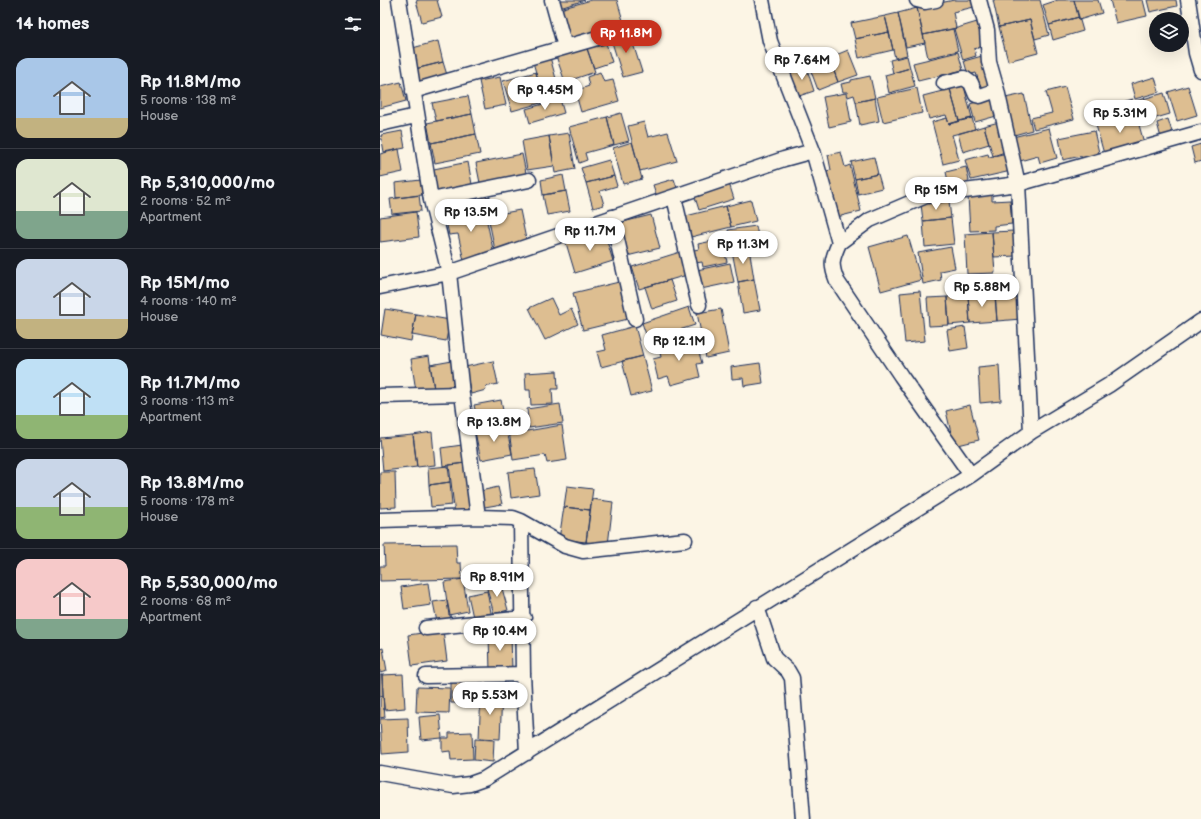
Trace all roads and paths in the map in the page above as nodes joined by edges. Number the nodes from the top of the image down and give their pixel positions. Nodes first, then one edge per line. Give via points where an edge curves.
1 (399, 0) edge
2 (552, 0) edge
3 (762, 0) edge
4 (917, 0) edge
5 (936, 0) edge
6 (979, 0) edge
7 (1188, 0) edge
8 (625, 30) dead end
9 (565, 47) junction
10 (1201, 70) edge
11 (944, 83) dead end
12 (997, 90) junction
13 (413, 91) junction
14 (416, 116) junction
15 (380, 124) edge
16 (1201, 132) edge
17 (813, 151) junction
18 (529, 180) dead end
19 (1018, 184) junction
20 (674, 197) junction
21 (431, 200) junction
22 (612, 217) junction
23 (839, 243) junction
24 (449, 273) junction
25 (380, 287) edge
26 (699, 305) dead end
27 (635, 319) dead end
28 (1201, 321) edge
29 (462, 394) junction
30 (380, 396) edge
31 (1031, 432) junction
32 (971, 475) junction
33 (478, 517) junction
34 (380, 520) edge
35 (522, 521) junction
36 (685, 540) dead end
37 (759, 606) junction
38 (524, 618) junction
39 (426, 628) dead end
40 (523, 674) junction
41 (426, 676) dead end
42 (527, 753) junction
43 (380, 773) edge
44 (803, 819) edge

1 - 13 street
2 - 9 street
3 - 17 street via 770,41
4 - 5 street
6 - 12 street via 987,30 989,62
7 - 10 street
8 - 9 street
9 - 13 street
11 - 12 street via 964,78 980,96
12 - 19 street
13 - 14 street
14 - 15 street
14 - 21 street
16 - 19 street
17 - 20 street
17 - 23 street
18 - 21 street
19 - 23 street via 926,196 870,220
19 - 31 street
20 - 22 street
20 - 26 street
21 - 24 street
22 - 24 street
22 - 27 street
23 - 32 street via 832,259 837,281
24 - 25 street
24 - 29 street
28 - 31 street via 1109,385
29 - 30 street
29 - 33 street
31 - 32 street
32 - 37 street
33 - 34 street
33 - 35 street via 513,518
35 - 36 street via 565,546 583,552
35 - 38 street
37 - 42 street
37 - 44 street via 774,658 792,678
38 - 39 street
38 - 40 street
40 - 41 street
40 - 42 street
42 - 43 street via 484,779 470,784 453,786

